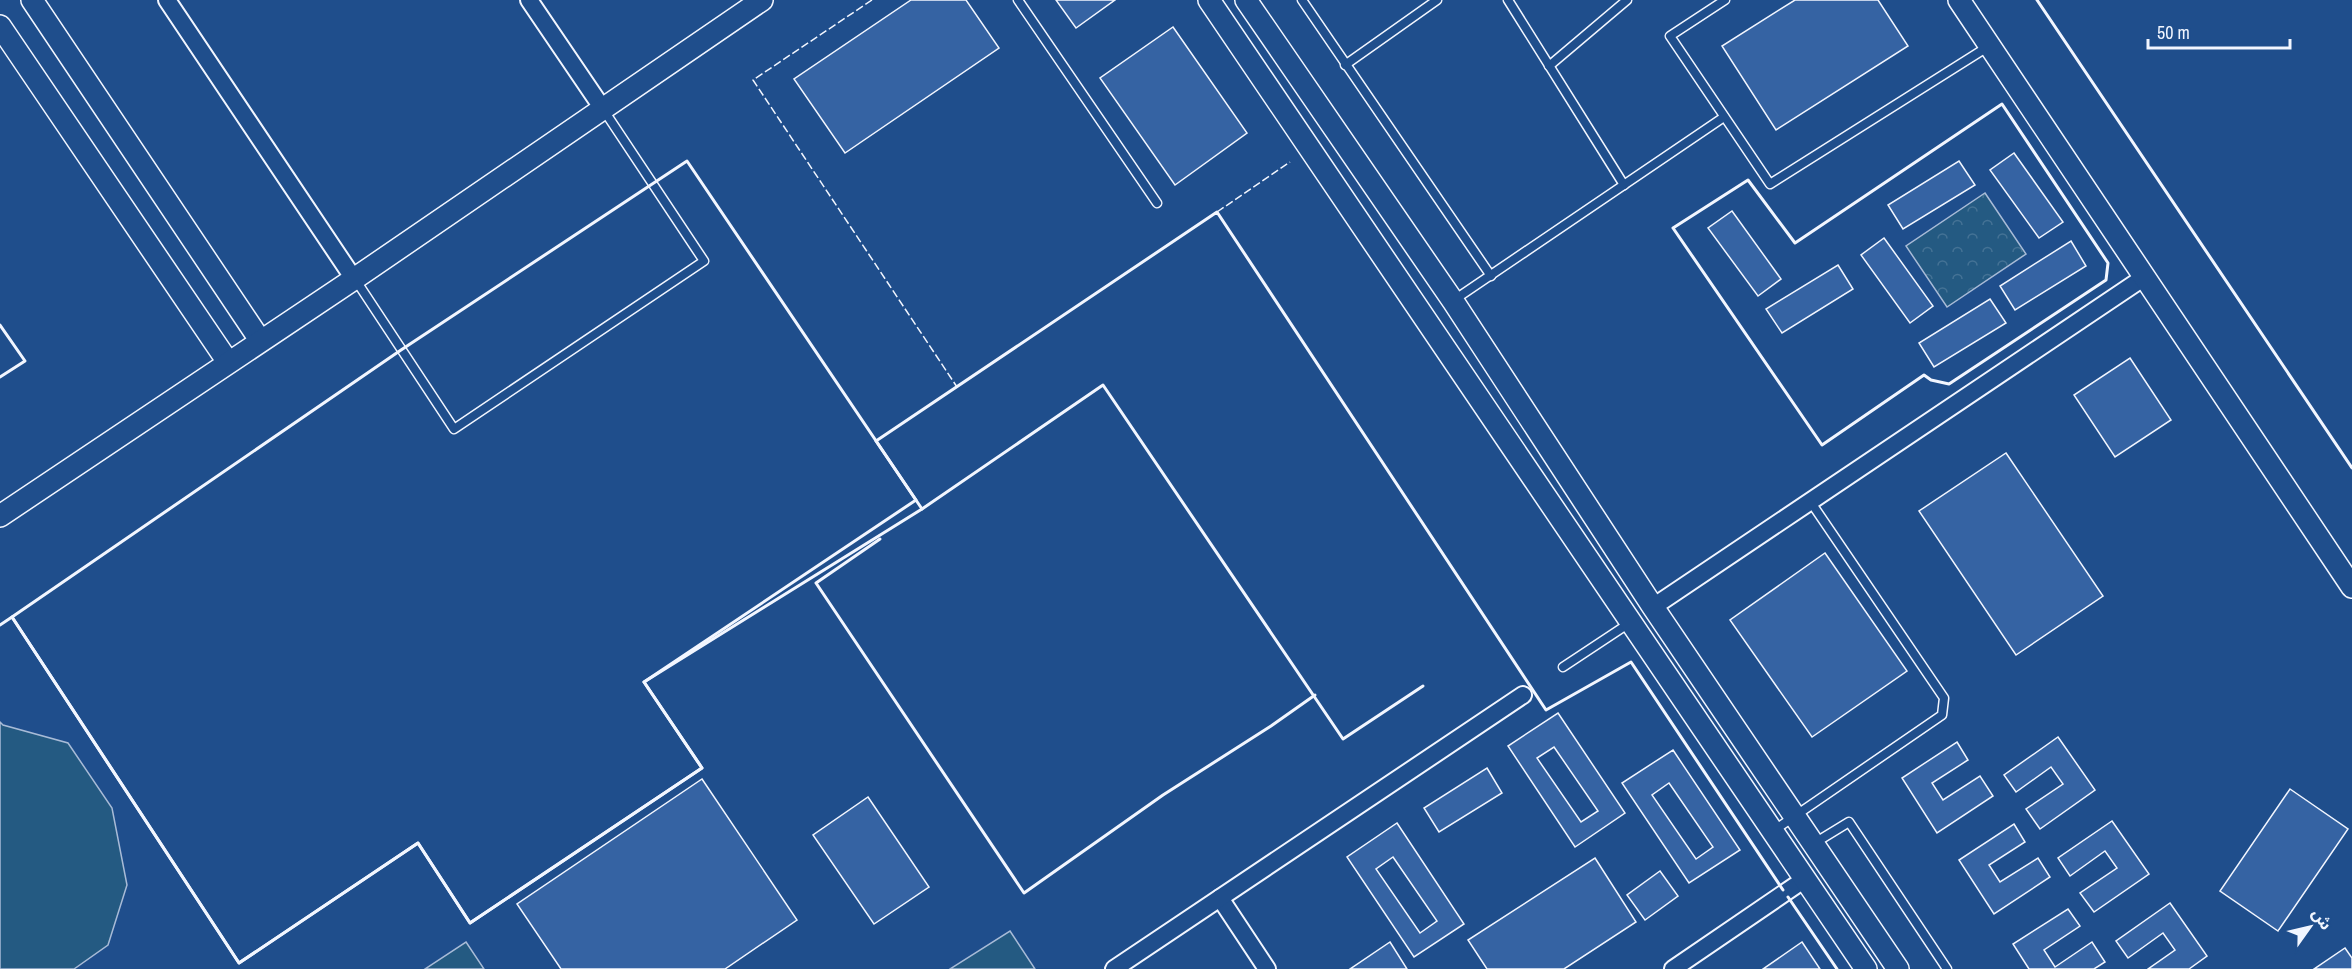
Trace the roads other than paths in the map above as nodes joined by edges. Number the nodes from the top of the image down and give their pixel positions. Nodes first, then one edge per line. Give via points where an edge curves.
1 (32, 0) edge
2 (167, 0) edge
3 (529, 0) edge
4 (762, 0) edge
5 (1018, 0) edge
6 (1209, 0) edge
7 (1246, 0) edge
8 (1302, 0) edge
9 (1437, 0) edge
10 (1508, 0) edge
11 (1627, 0) edge
12 (1725, 0) edge
13 (1959, 0) edge
14 (0, 26) edge
15 (1989, 45) junction
16 (1345, 65) junction
17 (1549, 66) junction
18 (603, 109) junction
19 (1724, 117) junction
20 (1624, 185) junction
21 (1157, 203) dead end
22 (1491, 276) junction
23 (2143, 278) junction
24 (354, 279) junction
25 (1453, 301) junction
26 (1425, 320) junction
27 (261, 340) junction
28 (1479, 340) junction
29 (1451, 358) junction
30 (228, 362) junction
31 (1810, 501) junction
32 (0, 516) edge
33 (2352, 588) edge
34 (1653, 607) junction
35 (1631, 622) junction
36 (1563, 667) dead end
37 (1523, 694) dead end
38 (1794, 816) junction
39 (1773, 831) junction
40 (1812, 844) junction
41 (1805, 879) junction
42 (1220, 898) junction
43 (1114, 969) edge
44 (1267, 969) edge
45 (1673, 969) edge
46 (1866, 969) edge
47 (1898, 969) edge
48 (1947, 969) edge

1 - 27 street
2 - 24 street
3 - 18 street
4 - 18 street
5 - 21 lane
6 - 26 street
7 - 25 street
8 - 16 lane
9 - 16 lane
10 - 17 lane
11 - 17 lane
12 - 19 lane via 1670,36
13 - 15 street
14 - 30 street
15 - 19 lane via 1770,184
15 - 23 street
16 - 22 lane
17 - 20 lane
18 - 24 street
18 - 24 lane via 704,261 454,429
19 - 20 lane
20 - 22 lane
22 - 25 lane
23 - 31 street
23 - 33 street
24 - 27 street
25 - 26 street
25 - 28 street
26 - 29 street
27 - 30 street
28 - 29 street
28 - 34 street
29 - 35 street
30 - 32 street
31 - 34 street
31 - 38 lane via 1944,698 1942,715
34 - 38 street
35 - 36 lane
35 - 39 street
37 - 42 street
38 - 39 lane
38 - 40 street
39 - 41 street
40 - 47 street
40 - 48 lane via 1849,822
41 - 45 street
41 - 46 street
42 - 43 street
42 - 44 street

